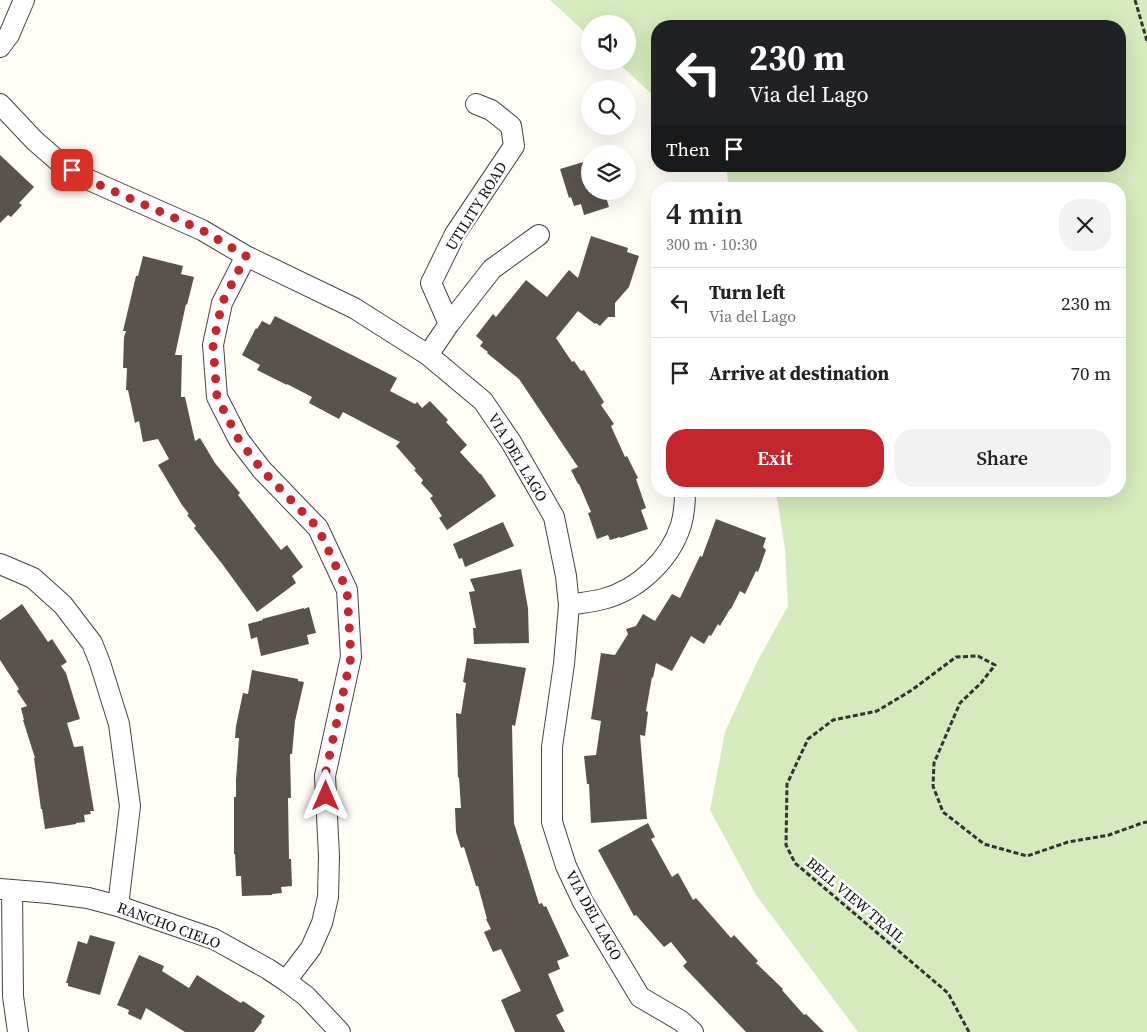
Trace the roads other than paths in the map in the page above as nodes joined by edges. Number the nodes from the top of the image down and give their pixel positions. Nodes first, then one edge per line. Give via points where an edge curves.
1 (24, 0) edge
2 (0, 46) edge
3 (0, 104) edge
4 (476, 104) dead end
5 (539, 236) dead end
6 (246, 256) junction
7 (449, 324) junction
8 (428, 354) junction
9 (685, 497) edge
10 (0, 564) edge
11 (569, 604) junction
12 (6, 889) edge
13 (118, 906) junction
14 (286, 981) junction
15 (18, 1032) edge
16 (340, 1032) edge
17 (693, 1032) edge

1 - 2 street via 9,35
3 - 6 street, VIA DEL LAGO via 35,141 86,179 202,230
4 - 7 street, UTILITY ROAD via 491,110 511,126 514,146 455,234 431,283
5 - 7 street via 492,268
6 - 8 street, VIA DEL LAGO via 354,308
6 - 14 street via 222,303 213,345 217,397 239,440 262,470 318,528 347,590 351,657 325,776 328,896 322,923 311,948
7 - 8 street
8 - 11 street, VIA DEL LAGO via 483,401 554,517
9 - 11 street via 681,525 655,568 629,589 603,600
10 - 13 street via 33,578 63,605 92,643 100,663 119,724 130,806
11 - 17 street, VIA DEL LAGO via 552,747 552,822 566,866 583,902 640,997 681,1021
12 - 13 street, RANCHO CIELO via 88,898
12 - 15 street
13 - 14 street, RANCHO CIELO via 214,939
14 - 16 street, RANCHO CIELO via 306,996

